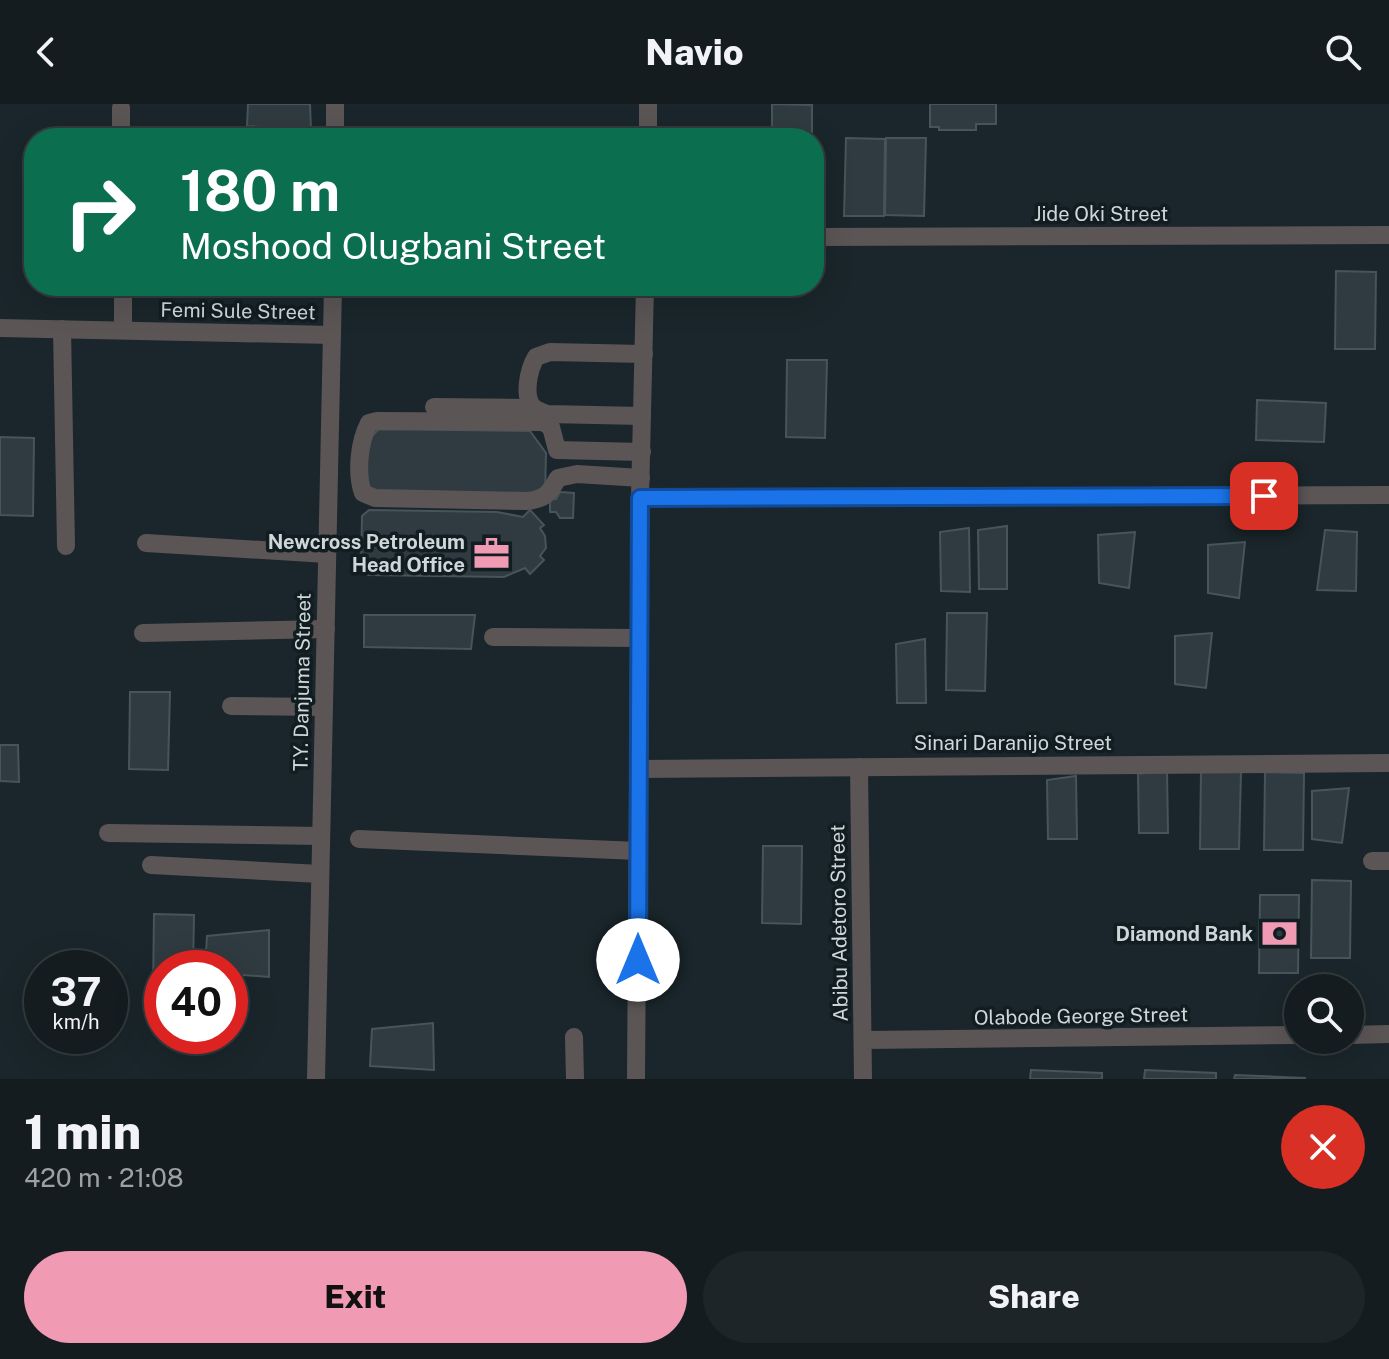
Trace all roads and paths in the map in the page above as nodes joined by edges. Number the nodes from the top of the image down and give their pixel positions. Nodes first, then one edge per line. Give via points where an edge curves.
1 (335, 104) edge
2 (648, 104) edge
3 (121, 108) dead end
4 (121, 128) edge
5 (335, 128) edge
6 (648, 128) edge
7 (1389, 235) edge
8 (824, 237) edge
9 (123, 296) edge
10 (333, 296) edge
11 (645, 296) edge
12 (0, 328) edge
13 (62, 329) junction
14 (123, 330) junction
15 (332, 335) junction
16 (644, 354) junction
17 (434, 407) dead end
18 (534, 408) junction
19 (642, 416) junction
20 (557, 450) junction
21 (642, 452) junction
22 (558, 478) junction
23 (641, 478) junction
24 (1389, 495) edge
25 (640, 498) junction
26 (146, 543) dead end
27 (66, 546) dead end
28 (327, 554) junction
29 (326, 629) junction
30 (143, 633) dead end
31 (493, 637) dead end
32 (639, 638) junction
33 (231, 706) dead end
34 (324, 707) junction
35 (1389, 763) edge
36 (859, 767) junction
37 (638, 769) junction
38 (108, 833) dead end
39 (321, 836) junction
40 (359, 839) dead end
41 (638, 851) junction
42 (151, 865) dead end
43 (320, 874) junction
44 (1389, 1034) edge
45 (1284, 1035) edge
46 (1364, 1035) edge
47 (574, 1037) dead end
48 (864, 1040) junction
49 (316, 1079) edge
50 (575, 1079) edge
51 (636, 1079) edge
52 (863, 1079) edge

1 - 5 street
2 - 6 street
3 - 4 street
7 - 8 street, Jide Oki Street
9 - 14 street
10 - 15 street, T.Y. Danjuma Street
11 - 16 street
12 - 13 street, Femi Sule Street
13 - 14 street, Femi Sule Street
13 - 27 street
14 - 15 street, Femi Sule Street
15 - 28 street, T.Y. Danjuma Street
16 - 18 street via 550,352 536,357 530,368 529,399
16 - 19 street
17 - 18 street
18 - 19 street via 547,414
19 - 21 street
20 - 21 street
20 - 22 street
20 - 22 street via 551,427 543,422 377,421 369,423 362,436 359,483 363,493 375,498 527,501 543,499
21 - 23 street
22 - 23 street
23 - 25 street
24 - 25 street
25 - 32 street
26 - 28 street
28 - 29 street, T.Y. Danjuma Street
29 - 30 street
29 - 34 street, T.Y. Danjuma Street
31 - 32 street
32 - 37 street
33 - 34 street
34 - 39 street, T.Y. Danjuma Street
35 - 36 street, Sinari Daranijo Street
36 - 37 street, Sinari Daranijo Street
36 - 48 street, Abibu Adetoro Street
37 - 41 street
38 - 39 street
39 - 43 street, T.Y. Danjuma Street
40 - 41 street
41 - 51 street
42 - 43 street
43 - 49 street, T.Y. Danjuma Street
44 - 46 street
45 - 48 street, Olabode George Street
47 - 50 street
48 - 52 street, Abibu Adetoro Street

